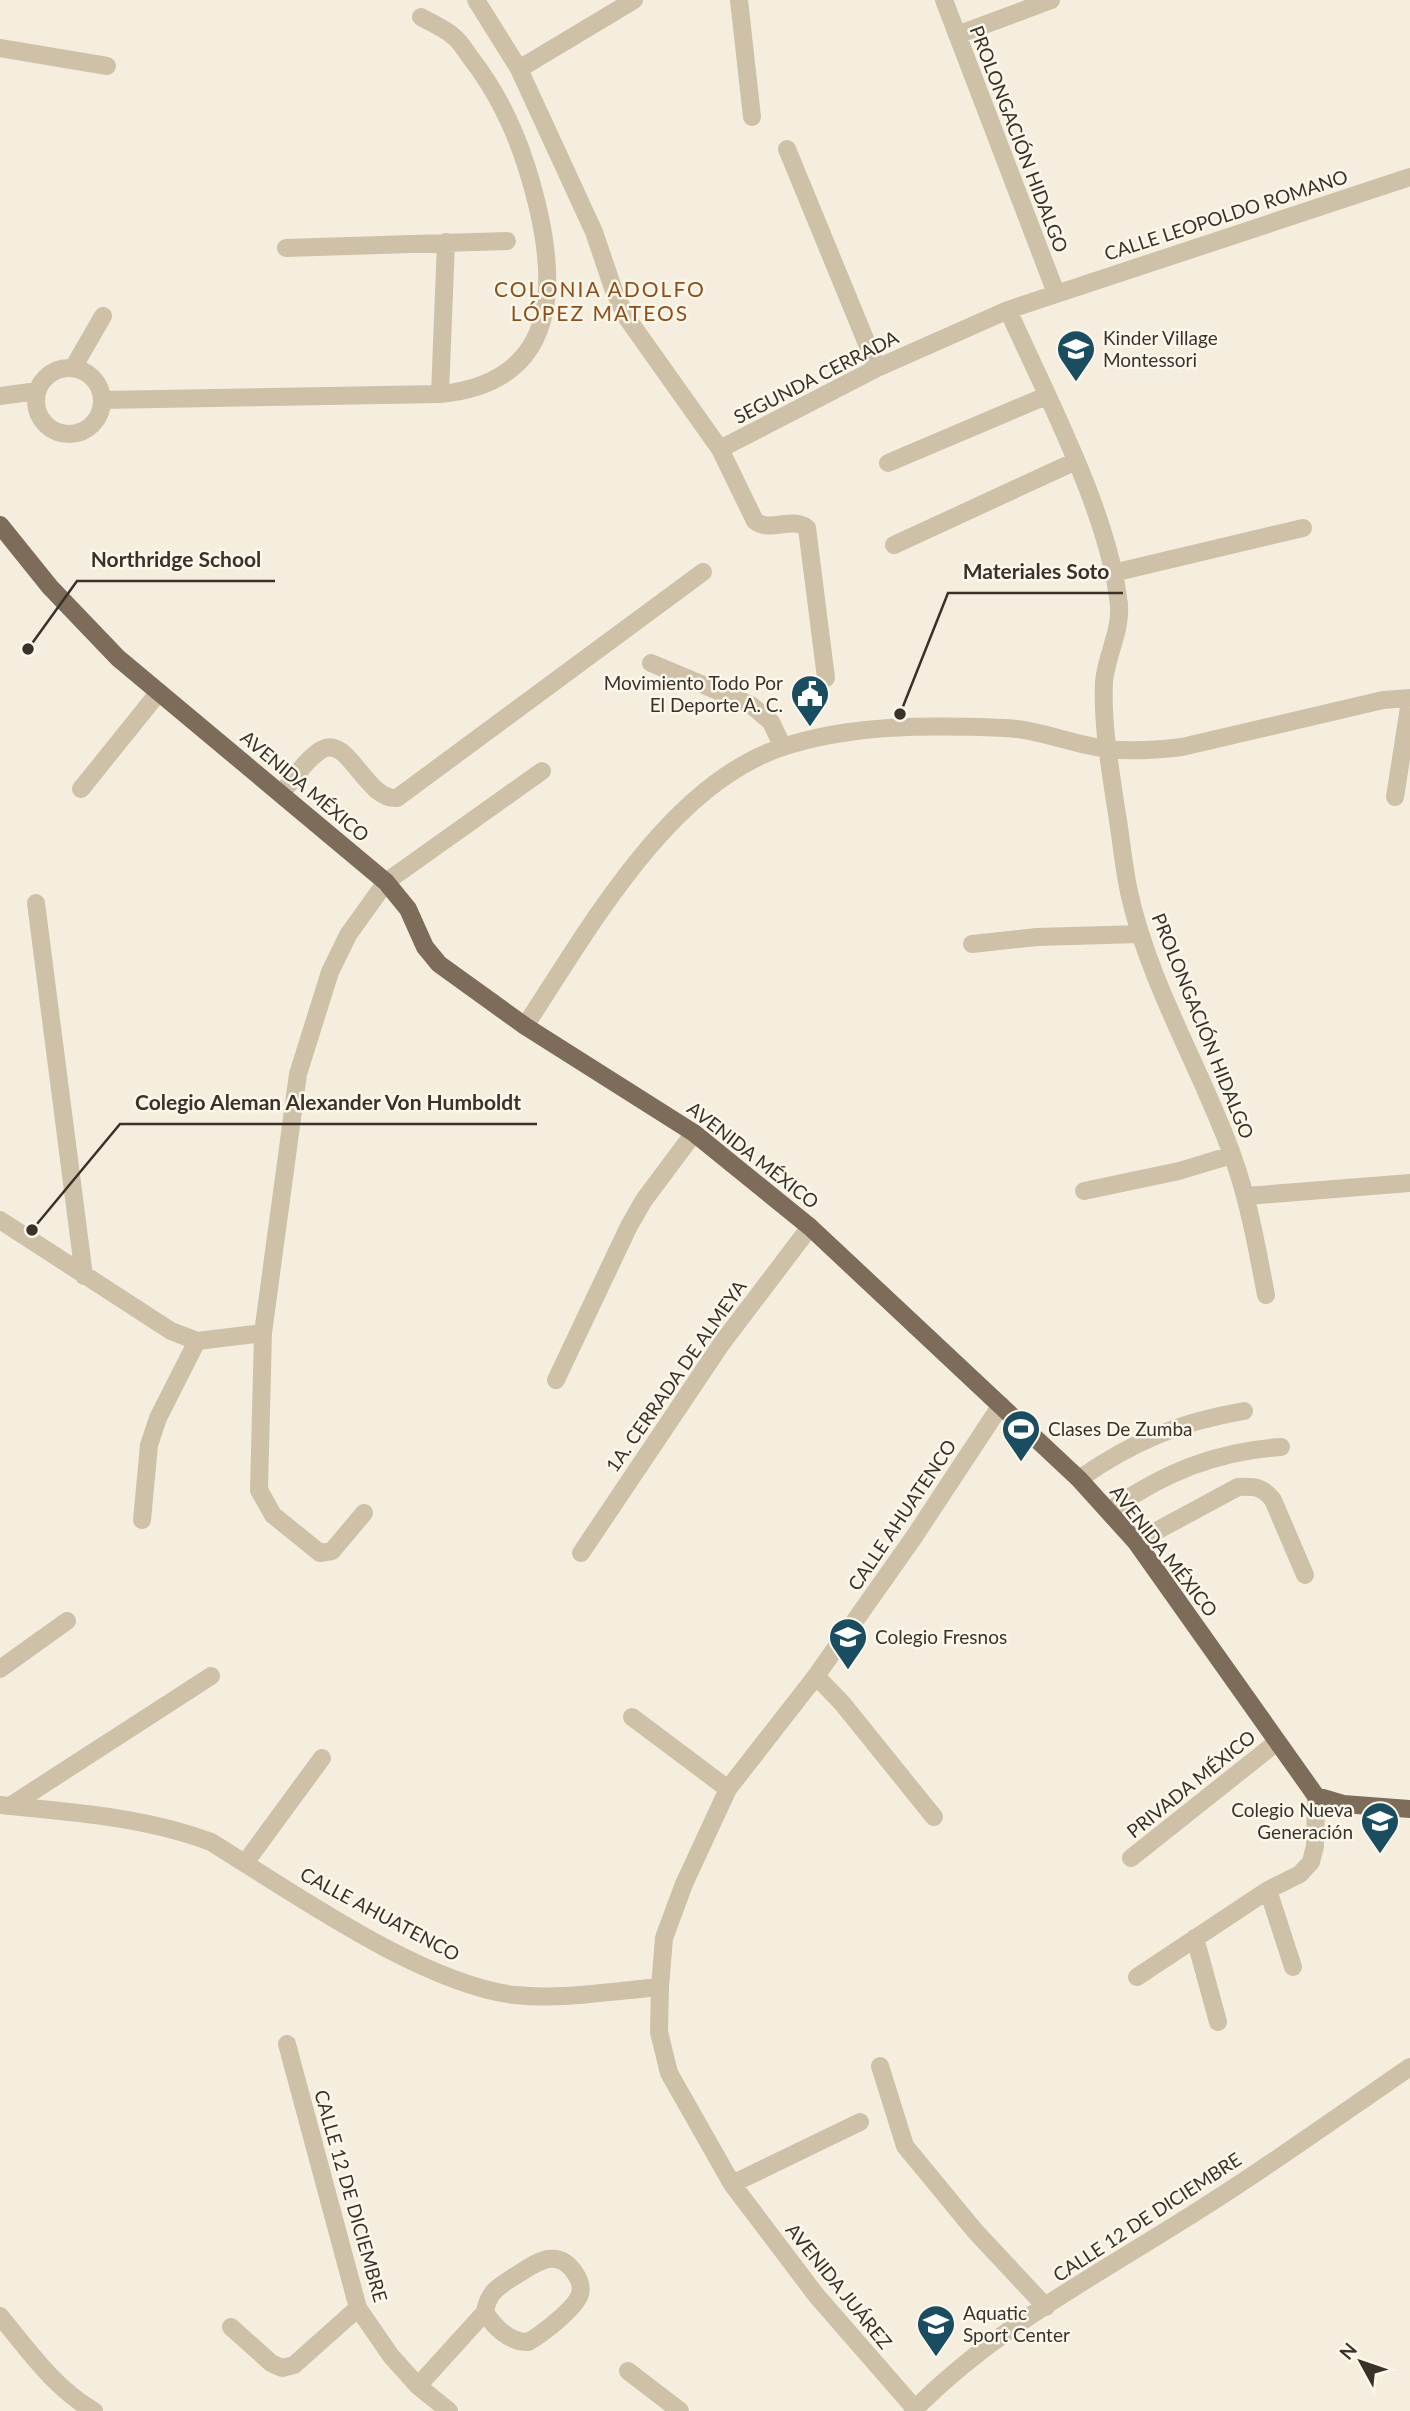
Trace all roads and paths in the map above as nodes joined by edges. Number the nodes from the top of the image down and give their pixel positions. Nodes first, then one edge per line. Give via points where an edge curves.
1 (476, 0) edge
2 (634, 0) edge
3 (739, 0) edge
4 (944, 0) edge
5 (1051, 0) edge
6 (421, 18) dead end
7 (957, 35) junction
8 (0, 48) edge
9 (107, 66) dead end
10 (519, 69) junction
11 (752, 117) dead end
12 (787, 149) dead end
13 (1410, 177) edge
14 (507, 241) dead end
15 (446, 242) junction
16 (286, 248) dead end
17 (1056, 293) junction
18 (1008, 310) junction
19 (103, 316) dead end
20 (73, 368) junction
21 (877, 368) junction
22 (37, 391) junction
23 (440, 394) junction
24 (0, 396) edge
25 (1046, 396) junction
26 (102, 400) junction
27 (720, 449) junction
28 (1076, 461) junction
29 (888, 463) dead end
30 (0, 525) edge
31 (1303, 528) dead end
32 (894, 545) dead end
33 (703, 572) dead end
34 (1113, 573) junction
35 (651, 663) dead end
36 (826, 678) dead end
37 (159, 692) junction
38 (1410, 700) edge
39 (783, 747) junction
40 (1108, 749) junction
41 (542, 771) dead end
42 (81, 789) dead end
43 (281, 794) junction
44 (1395, 797) dead end
45 (386, 882) junction
46 (36, 903) dead end
47 (1140, 934) junction
48 (972, 944) dead end
49 (525, 1026) junction
50 (694, 1133) junction
51 (1232, 1155) junction
52 (1410, 1182) edge
53 (1084, 1191) dead end
54 (1246, 1196) junction
55 (0, 1220) edge
56 (810, 1227) junction
57 (83, 1276) junction
58 (1266, 1295) dead end
59 (263, 1333) junction
60 (197, 1341) junction
61 (556, 1380) dead end
62 (1001, 1405) junction
63 (1244, 1411) dead end
64 (1282, 1447) dead end
65 (1079, 1479) junction
66 (1110, 1510) junction
67 (364, 1513) dead end
68 (142, 1520) dead end
69 (1136, 1542) junction
70 (581, 1553) dead end
71 (1305, 1575) dead end
72 (67, 1621) dead end
73 (0, 1669) edge
74 (211, 1676) dead end
75 (816, 1676) junction
76 (632, 1717) dead end
77 (1278, 1742) junction
78 (322, 1758) dead end
79 (728, 1789) junction
80 (1317, 1796) junction
81 (5, 1805) edge
82 (1410, 1809) edge
83 (934, 1818) dead end
84 (1132, 1858) dead end
85 (245, 1863) junction
86 (1268, 1890) junction
87 (1195, 1938) junction
88 (1293, 1967) dead end
89 (1137, 1977) dead end
90 (660, 1987) junction
91 (1219, 2022) dead end
92 (287, 2044) dead end
93 (880, 2066) dead end
94 (1410, 2067) edge
95 (860, 2122) dead end
96 (732, 2184) junction
97 (1046, 2306) junction
98 (358, 2308) junction
99 (485, 2312) junction
100 (0, 2316) edge
101 (231, 2327) dead end
102 (628, 2371) dead end
103 (418, 2386) junction
104 (914, 2410) edge
105 (94, 2411) edge
106 (449, 2411) edge
107 (680, 2411) edge

1 - 10 street, SEGUNDA CERRADA
2 - 10 street
3 - 11 street
4 - 7 street, PROLONGACIÓN HIDALGO
5 - 7 street
6 - 23 street via 454,36 490,83 514,128 543,219 548,252 545,312 537,336 520,361 498,379 472,391
7 - 17 street, PROLONGACIÓN HIDALGO
8 - 9 street
10 - 27 street, SEGUNDA CERRADA via 594,232 627,318
12 - 21 street
13 - 17 street, CALLE LEOPOLDO ROMANO
14 - 15 street
15 - 16 street
15 - 23 street
17 - 18 street, SEGUNDA CERRADA
18 - 21 street, SEGUNDA CERRADA
18 - 25 street, PROLONGACIÓN HIDALGO
19 - 20 street
20 - 22 street via 51,374
20 - 26 street via 93,379
21 - 27 street, SEGUNDA CERRADA
22 - 24 street
22 - 26 street via 36,408 43,422 56,432 72,434 88,428 99,416
23 - 26 street
25 - 28 street, PROLONGACIÓN HIDALGO
25 - 29 street
27 - 36 street via 755,521 766,526 799,523 807,528
28 - 32 street
28 - 34 street, PROLONGACIÓN HIDALGO
30 - 37 main road, AVENIDA MÉXICO via 50,587 118,658
31 - 34 street
33 - 43 street via 397,798 375,791 345,753 333,747 313,756
34 - 40 street, PROLONGACIÓN HIDALGO via 1119,607 1104,684
35 - 39 street via 751,705 771,722
37 - 42 street
37 - 43 main road, AVENIDA MÉXICO
38 - 40 street via 1383,700 1182,747
38 - 44 street
39 - 40 street via 848,733 940,726 1009,728
39 - 49 street via 742,766 663,830 629,870
40 - 47 street, PROLONGACIÓN HIDALGO
41 - 45 street
43 - 45 main road, AVENIDA MÉXICO
45 - 49 main road, AVENIDA MÉXICO via 408,909 425,947 439,964
45 - 59 street via 348,935 330,972 298,1074
46 - 57 street
47 - 48 street
47 - 51 street, PROLONGACIÓN HIDALGO
49 - 50 main road, AVENIDA MÉXICO
50 - 56 main road, AVENIDA MÉXICO
50 - 61 street via 634,1217
51 - 53 street
51 - 54 street, PROLONGACIÓN HIDALGO
52 - 54 street
54 - 58 street, PROLONGACIÓN HIDALGO
55 - 57 street
56 - 62 main road, AVENIDA MÉXICO
56 - 70 street, 1A. CERRADA DE ALMEYA via 722,1343
57 - 60 street via 171,1331
59 - 60 street
59 - 67 street via 259,1490 266,1506 313,1549 326,1554
60 - 68 street via 149,1445
62 - 65 main road, AVENIDA MÉXICO
62 - 75 street, CALLE AHUATENCO
63 - 65 street via 1145,1439
64 - 66 street via 1205,1459 1168,1474
65 - 66 main road, AVENIDA MÉXICO
66 - 69 main road, AVENIDA MÉXICO
69 - 71 street via 1238,1488 1254,1486 1265,1489 1273,1500
69 - 77 main road, AVENIDA MÉXICO
72 - 73 street
74 - 81 street
75 - 79 street, CALLE AHUATENCO
75 - 83 street
76 - 79 street
77 - 80 main road, AVENIDA MÉXICO
77 - 84 street, PRIVADA MÉXICO
78 - 85 street
79 - 90 street, CALLE AHUATENCO via 664,1938
80 - 82 main road via 1343,1804
80 - 86 street via 1311,1862 1300,1874
81 - 85 street, CALLE AHUATENCO via 182,1831
85 - 90 street, CALLE AHUATENCO via 338,1920 464,1983 516,1995
86 - 87 street
86 - 88 street
87 - 89 street
87 - 91 street
90 - 96 street, AVENIDA JUÁREZ via 659,2032 669,2073
92 - 98 street, CALLE 12 DE DICIEMBRE
93 - 97 street via 905,2146 975,2231
94 - 97 street, CALLE 12 DE DICIEMBRE via 1198,2211
95 - 96 street
96 - 104 street, AVENIDA JUÁREZ via 816,2295
97 - 104 street, CALLE 12 DE DICIEMBRE via 976,2353
98 - 101 street via 294,2365 282,2368
98 - 103 street, CALLE 12 DE DICIEMBRE
99 - 99 street via 487,2298 496,2288 550,2257 569,2265 580,2285 574,2304 528,2342 508,2336
99 - 103 street
100 - 105 street via 48,2373
102 - 107 street
103 - 106 street, CALLE 12 DE DICIEMBRE

